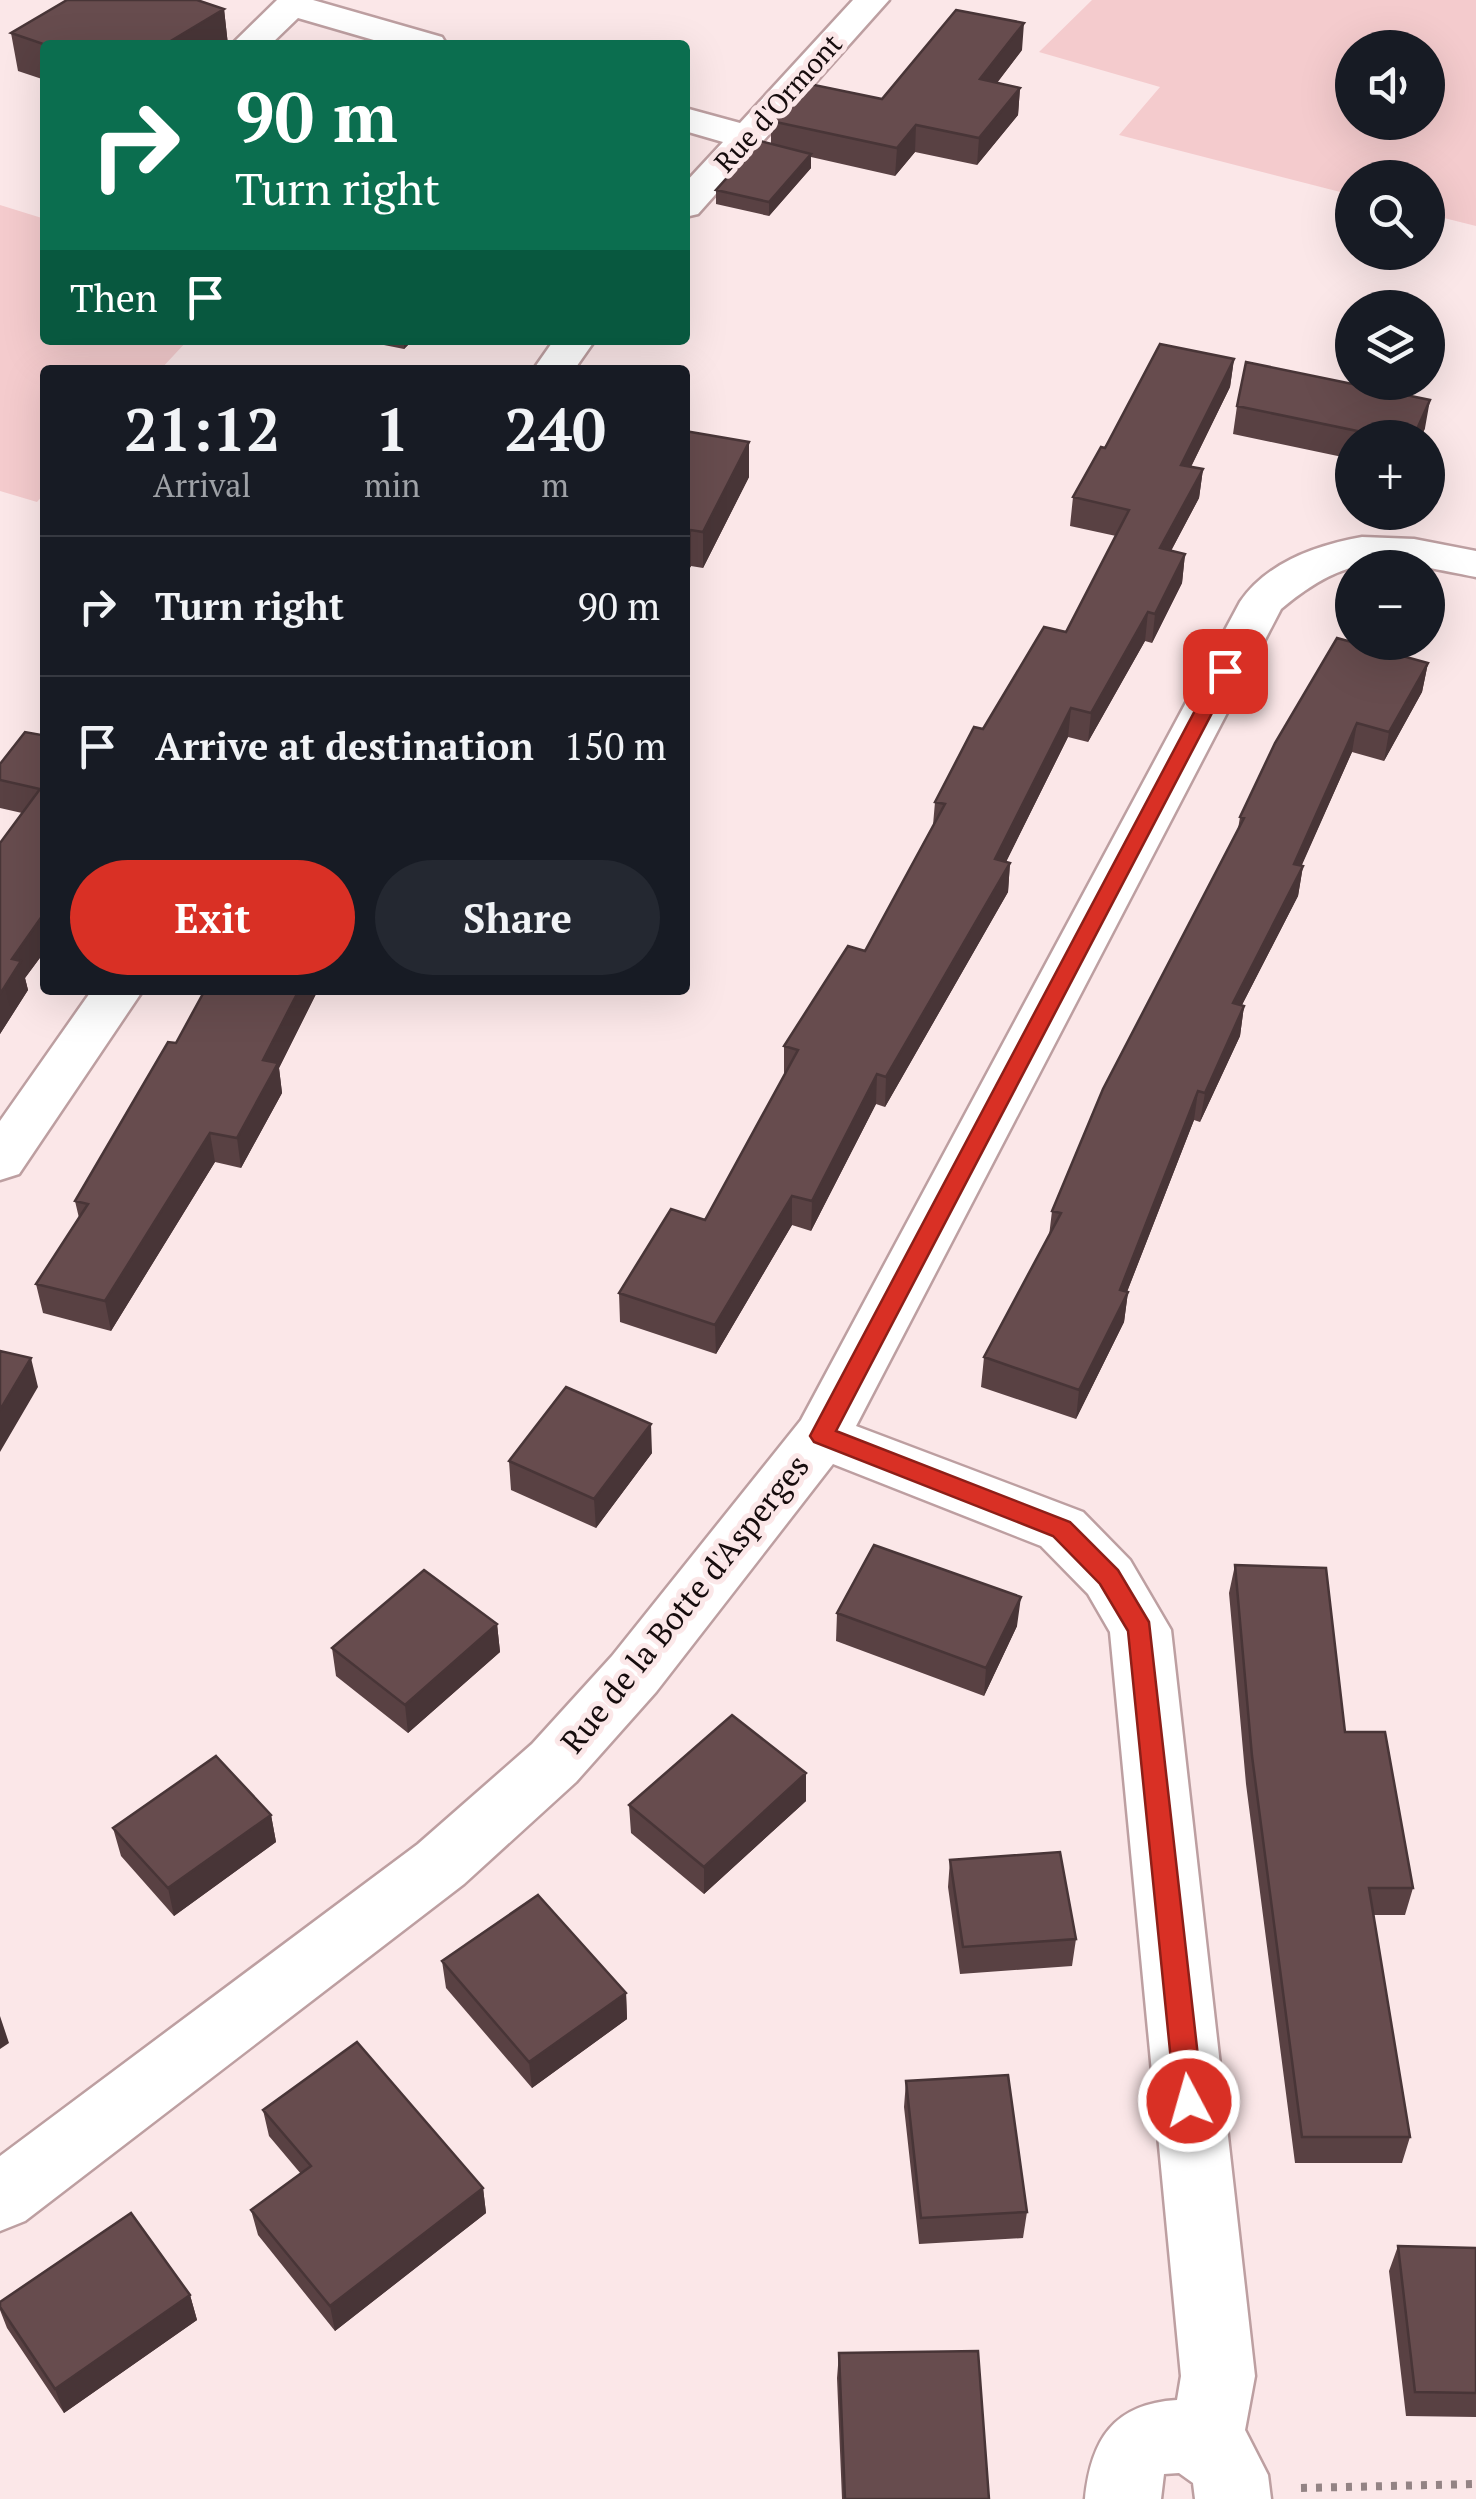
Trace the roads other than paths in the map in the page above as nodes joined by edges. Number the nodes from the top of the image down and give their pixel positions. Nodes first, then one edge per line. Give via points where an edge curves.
1 (872, 0) edge
2 (254, 40) edge
3 (412, 40) edge
4 (690, 121) edge
5 (746, 137) junction
6 (690, 200) edge
7 (1476, 564) edge
8 (115, 995) edge
9 (0, 1161) edge
10 (822, 1436) junction
11 (0, 2198) edge
12 (1224, 2478) edge
13 (1123, 2499) edge

1 - 5 street, Rue d'Ormont
2 - 3 street via 292,5
4 - 5 street
5 - 6 street, Rue d'Ormont
7 - 10 street, Rue de la Botte d'Asperges via 1403,550 1335,554 1309,563 1262,602
8 - 9 street
10 - 11 street, Rue de la Botte d'Asperges via 634,1674 554,1763 442,1864
10 - 12 street via 1062,1529 1109,1577 1140,1630
12 - 13 street via 1178,2435 1152,2438 1132,2454 1121,2477

